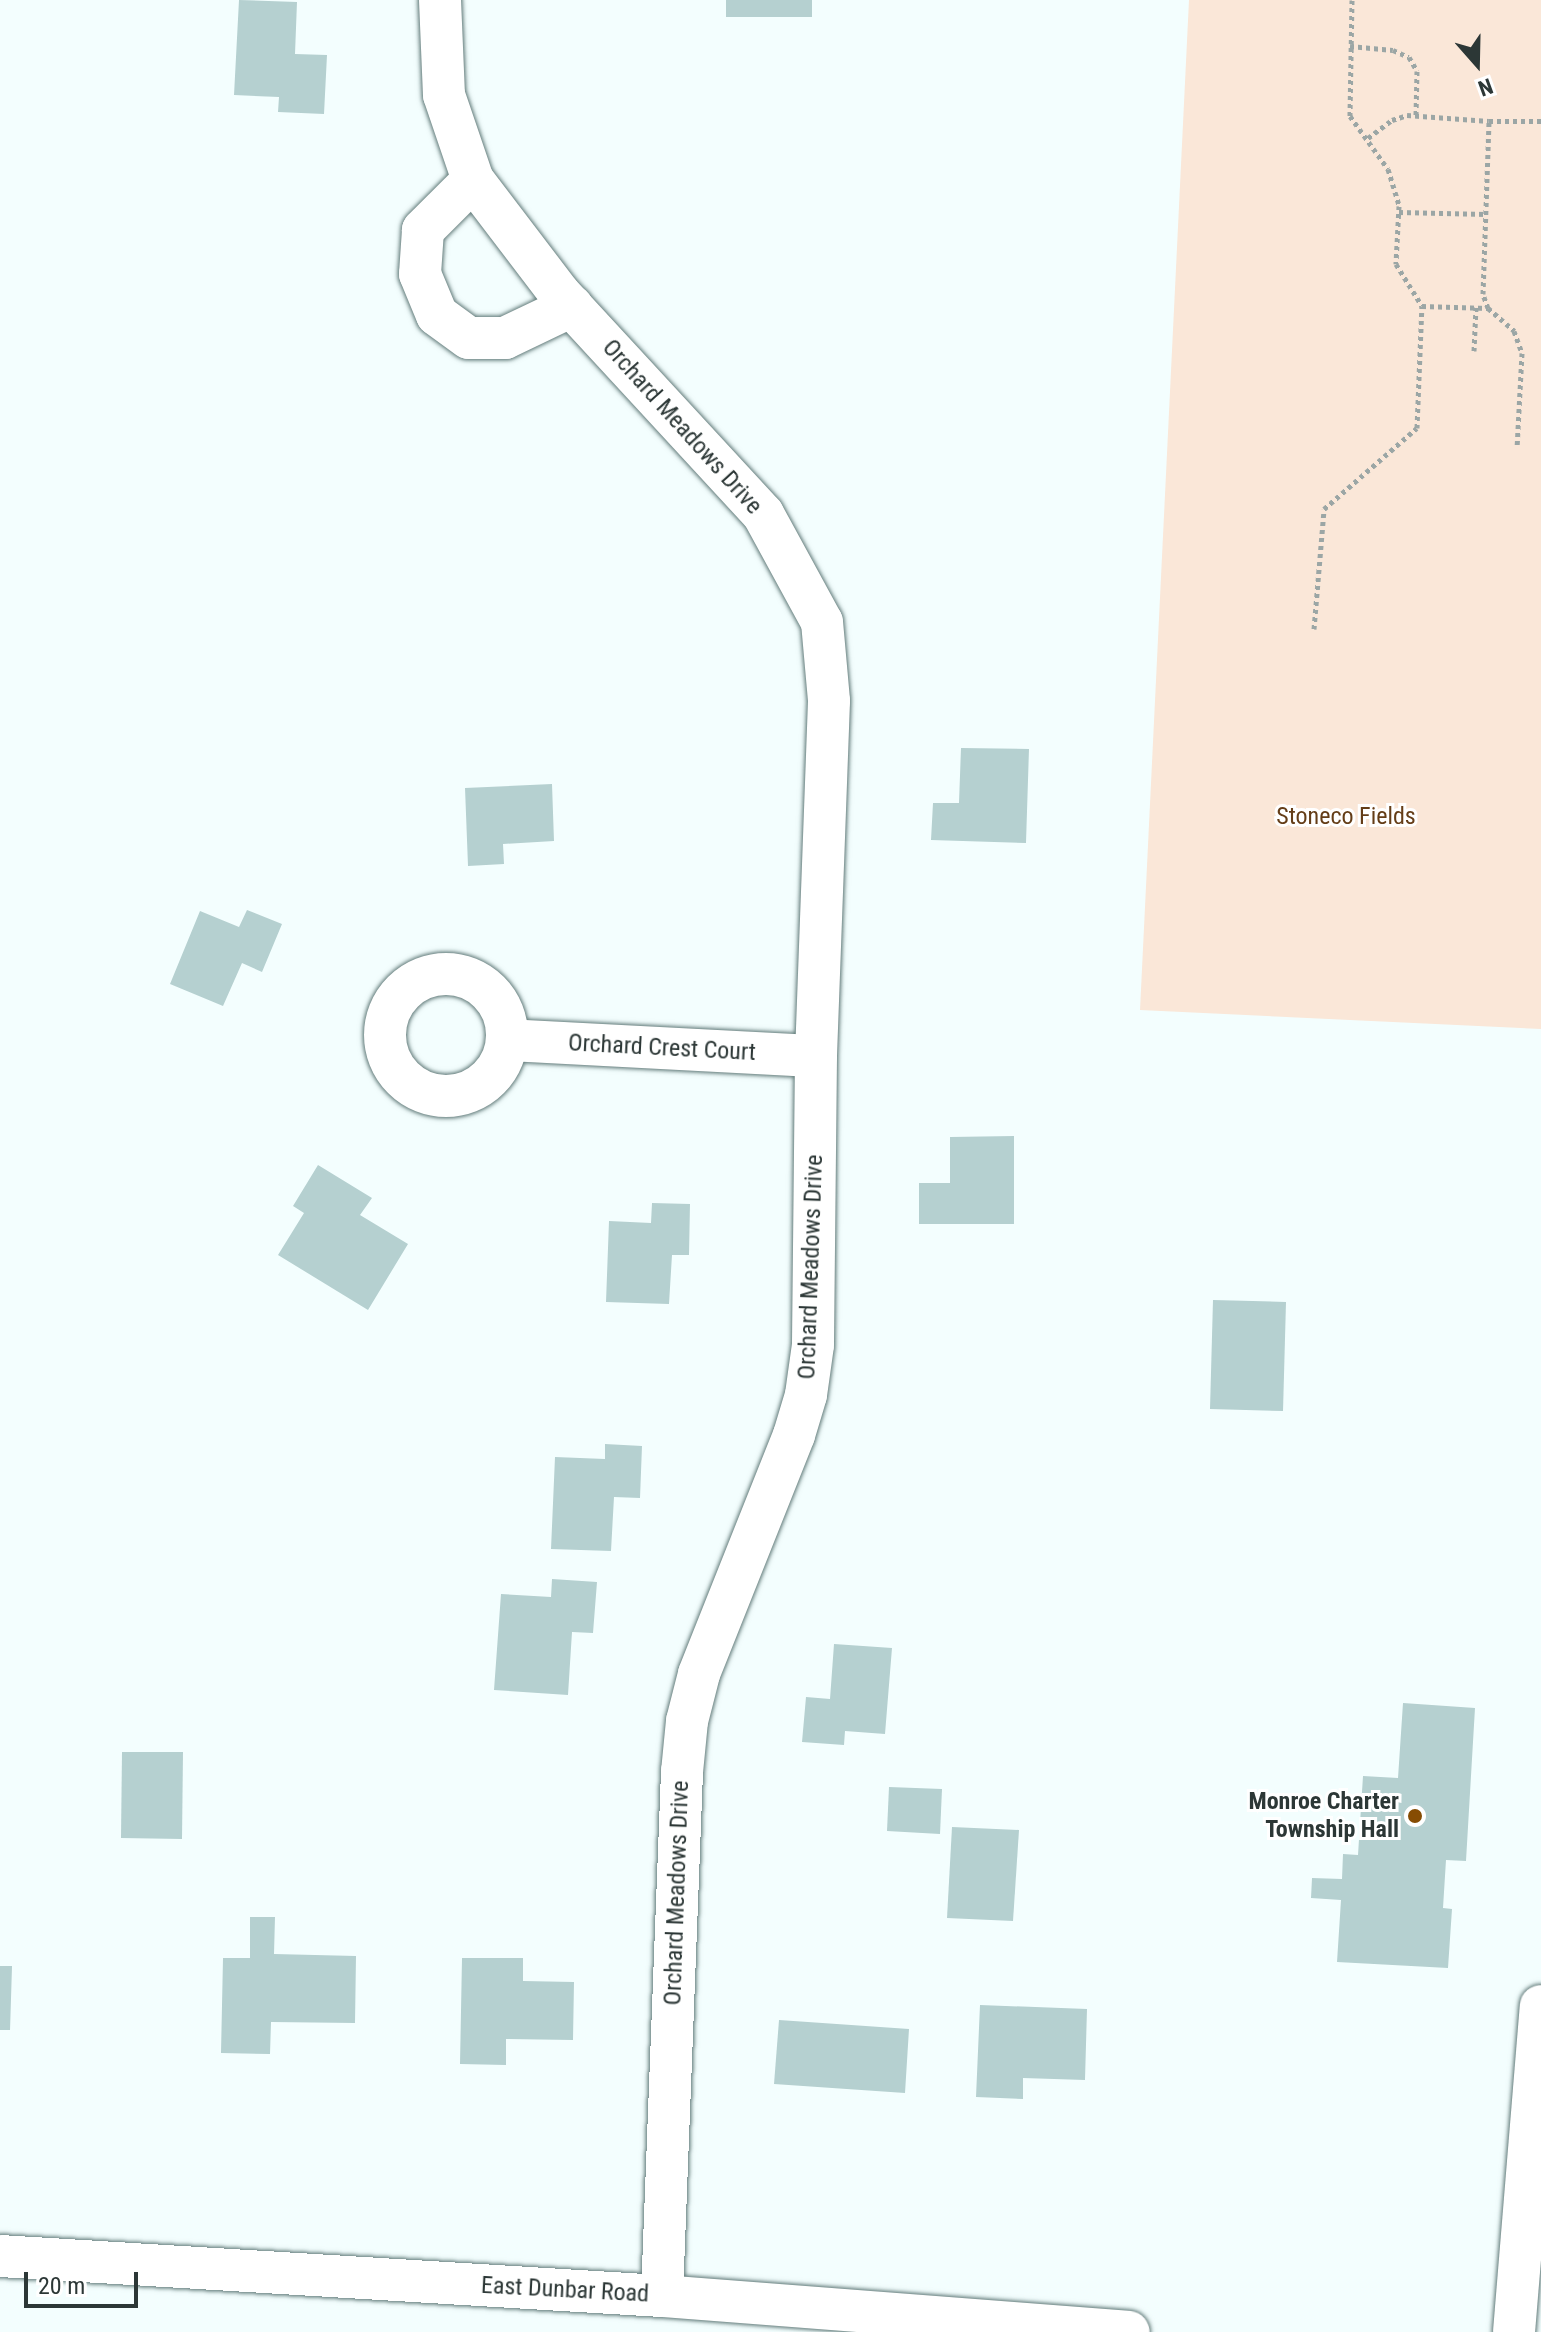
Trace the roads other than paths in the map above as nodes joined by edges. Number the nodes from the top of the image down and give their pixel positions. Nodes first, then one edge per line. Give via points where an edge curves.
1 (440, 0) edge
2 (473, 180) junction
3 (572, 306) junction
4 (507, 1040) dead end
5 (816, 1056) junction
6 (1541, 2006) edge
7 (0, 2256) edge
8 (662, 2296) junction
9 (1129, 2332) edge
10 (1514, 2332) edge

1 - 2 street, Orchard Meadows Drive via 444,95
2 - 3 street, Orchard Meadows Drive
2 - 3 street via 423,230 420,274 437,315 469,338 505,338
3 - 5 street, Orchard Meadows Drive via 763,514 822,622 829,701
4 - 5 street, Orchard Crest Court
5 - 8 street, Orchard Meadows Drive via 813,1345 806,1395 699,1674 687,1721
6 - 10 street
7 - 8 street, East Dunbar Road
8 - 9 street, East Dunbar Road

